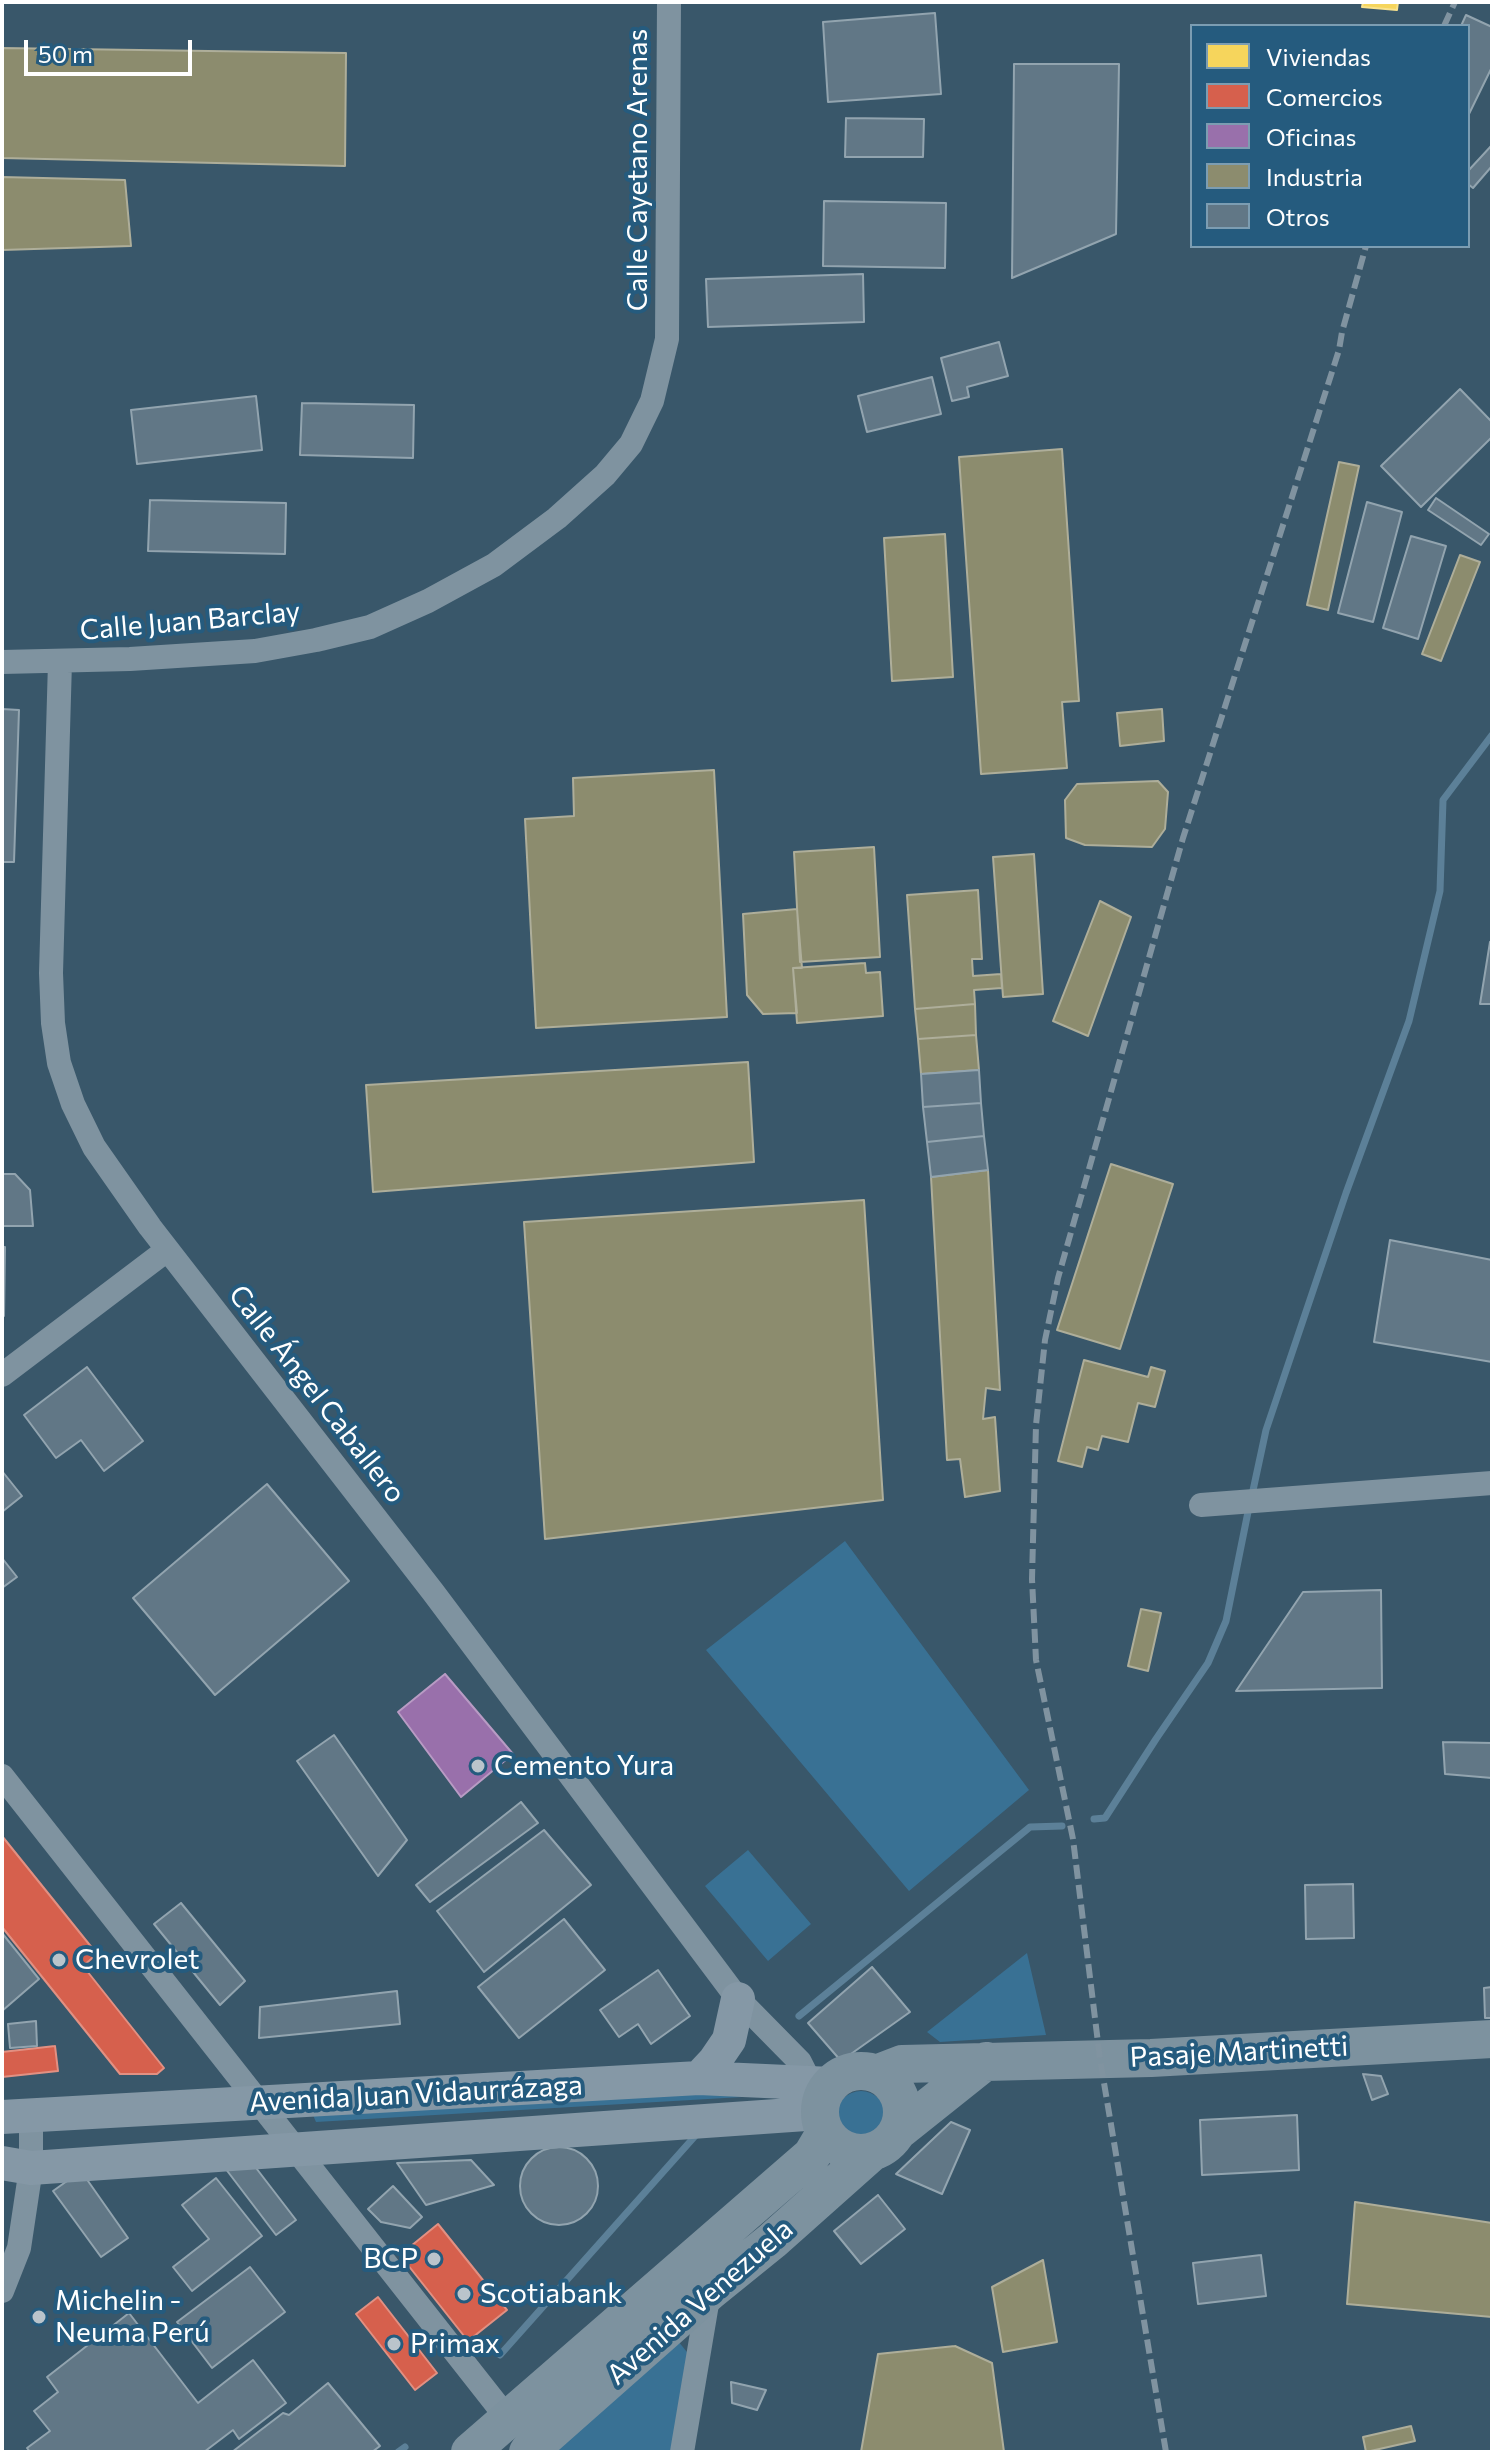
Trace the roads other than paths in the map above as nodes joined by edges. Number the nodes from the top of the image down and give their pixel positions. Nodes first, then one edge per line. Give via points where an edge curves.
1 (669, 2) edge
2 (667, 339) joint
3 (2, 662) edge
4 (60, 662) junction
5 (167, 1250) junction
6 (2, 1375) edge
7 (1492, 1483) edge
8 (1201, 1505) dead end
9 (2, 1776) edge
10 (738, 1999) junction
11 (1492, 2039) edge
12 (986, 2061) junction
13 (699, 2078) junction
14 (829, 2091) junction
15 (402, 2095) junction
16 (260, 2103) junction
17 (17, 2117) edge
18 (405, 2141) junction
19 (884, 2142) junction
20 (295, 2149) junction
21 (17, 2165) edge
22 (700, 2276) junction
23 (2, 2291) edge
24 (508, 2419) junction
25 (470, 2452) edge
26 (528, 2452) edge
27 (682, 2452) edge

1 - 2 street, Calle Cayetano Arenas
2 - 4 street, Calle Juan Barclay via 652,401 631,444 605,475 494,565 428,601 370,627 255,651
3 - 4 street, Calle Juan Barclay
4 - 5 street, Calle Ángel Caballero via 51,973 59,1063 94,1147
5 - 6 street
5 - 10 street, Calle Ángel Caballero via 433,1592
7 - 8 street
9 - 16 street
10 - 13 main road via 729,2040
10 - 14 street, Calle Ángel Caballero
11 - 12 main road, Pasaje Martinetti via 1151,2058
12 - 14 main road, Pasaje Martinetti via 902,2064
12 - 19 main road
13 - 14 main road, Avenida Juan Vidaurrázaga
13 - 15 main road, Avenida Juan Vidaurrázaga
14 - 18 main road, Avenida Juan Vidaurrázaga
14 - 19 main road via 841,2148 861,2153
14 - 19 main road via 888,2081 902,2105 902,2119
14 - 22 main road, Avenida Venezuela via 812,2155
15 - 16 main road, Avenida Juan Vidaurrázaga
15 - 18 main road
16 - 17 main road, Avenida Juan Vidaurrázaga
16 - 20 street
17 - 21 street
18 - 20 main road, Avenida Juan Vidaurrázaga
19 - 22 main road, Avenida Venezuela via 772,2241
20 - 21 main road, Avenida Juan Vidaurrázaga
20 - 24 street
21 - 23 street via 19,2248
22 - 24 main road, Avenida Venezuela
22 - 26 main road, Avenida Venezuela
22 - 27 street
24 - 25 main road, Avenida Venezuela

